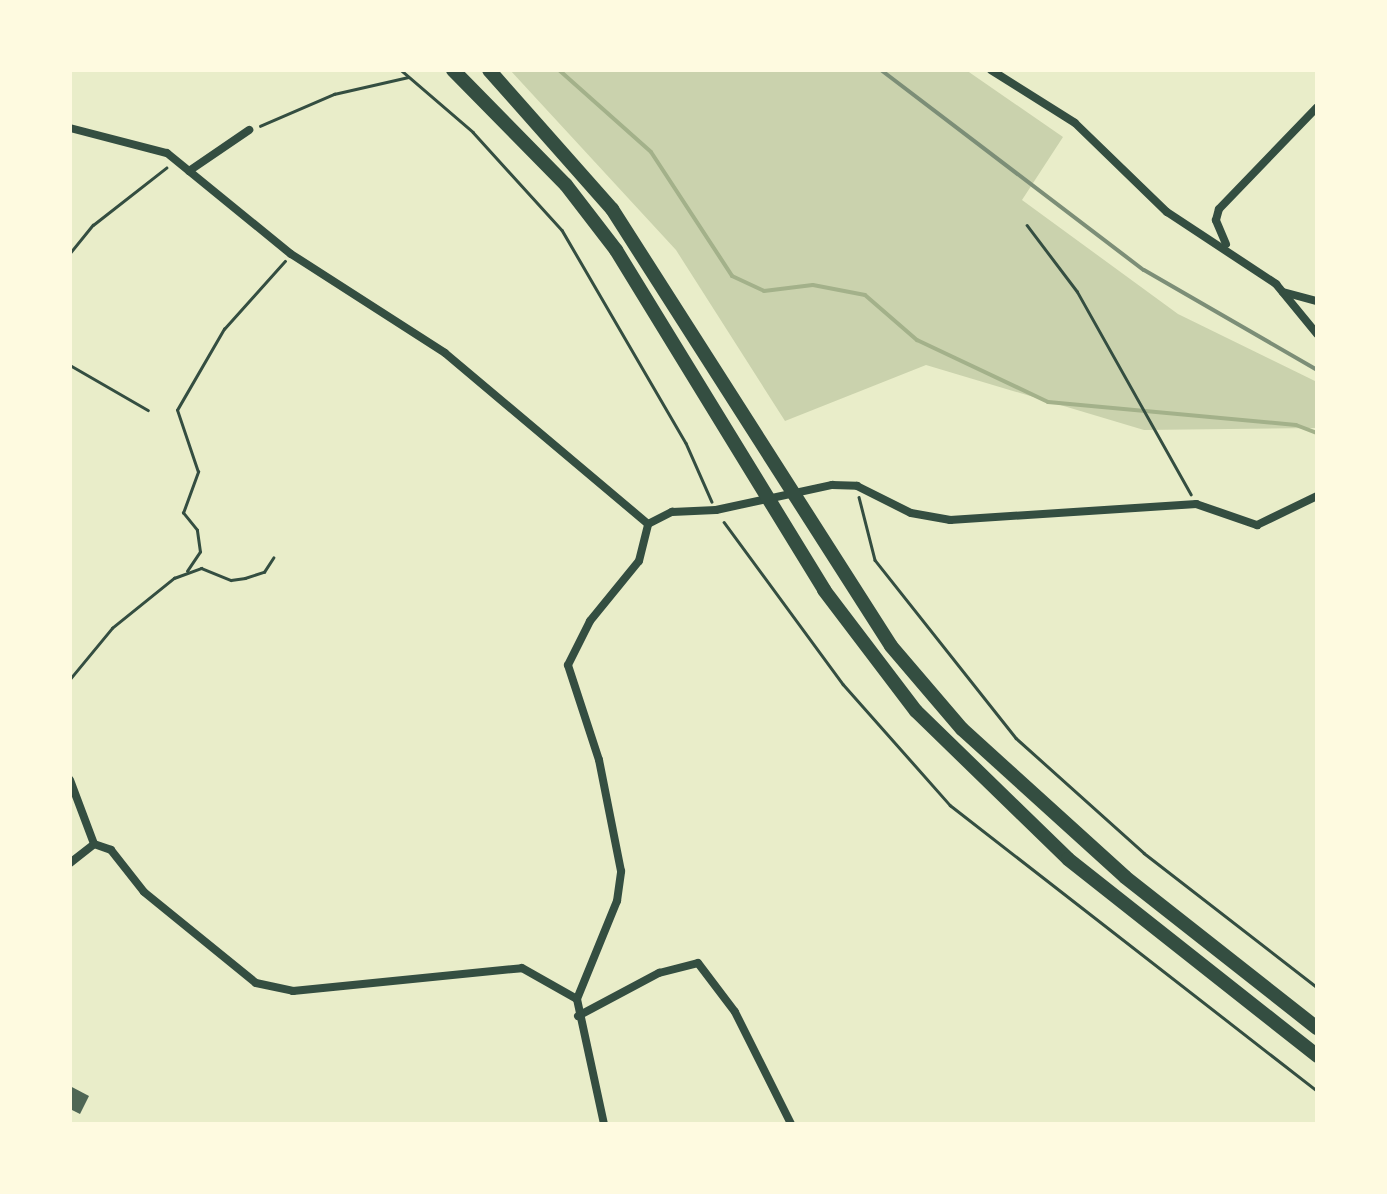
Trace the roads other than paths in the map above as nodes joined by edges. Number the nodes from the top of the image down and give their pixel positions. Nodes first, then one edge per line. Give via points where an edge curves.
1 (453, 70) edge
2 (489, 70) edge
3 (991, 70) edge
4 (1317, 107) edge
5 (70, 128) edge
6 (249, 130) road end
7 (188, 170) junction
8 (1229, 248) junction
9 (1283, 292) junction
10 (1317, 301) edge
11 (1317, 334) edge
12 (1317, 496) edge
13 (648, 524) junction
14 (70, 780) edge
15 (94, 844) junction
16 (70, 863) edge
17 (576, 1000) junction
18 (578, 1016) junction
19 (1317, 1028) edge
20 (1317, 1056) edge
21 (604, 1124) edge
22 (791, 1124) edge

1 - 20 highway via 566,185 616,250 824,590 928,725 1068,859
2 - 19 highway via 612,209 891,646 962,729 1126,876
3 - 8 street via 1074,122 1167,212
4 - 8 street via 1219,209 1216,220
5 - 7 street via 132,141
6 - 7 street
7 - 13 street via 290,254 445,353
8 - 9 street
9 - 10 street
9 - 11 street
12 - 13 street via 1257,525 1196,504 938,520 857,486 832,485 729,508 672,512
13 - 17 street via 638,561 590,620 568,665 599,760 621,871
14 - 15 street
15 - 16 street
15 - 17 street via 112,850 144,892 256,983 293,991 522,968
17 - 18 street
18 - 21 street
18 - 22 street via 659,973 698,964 735,1012

